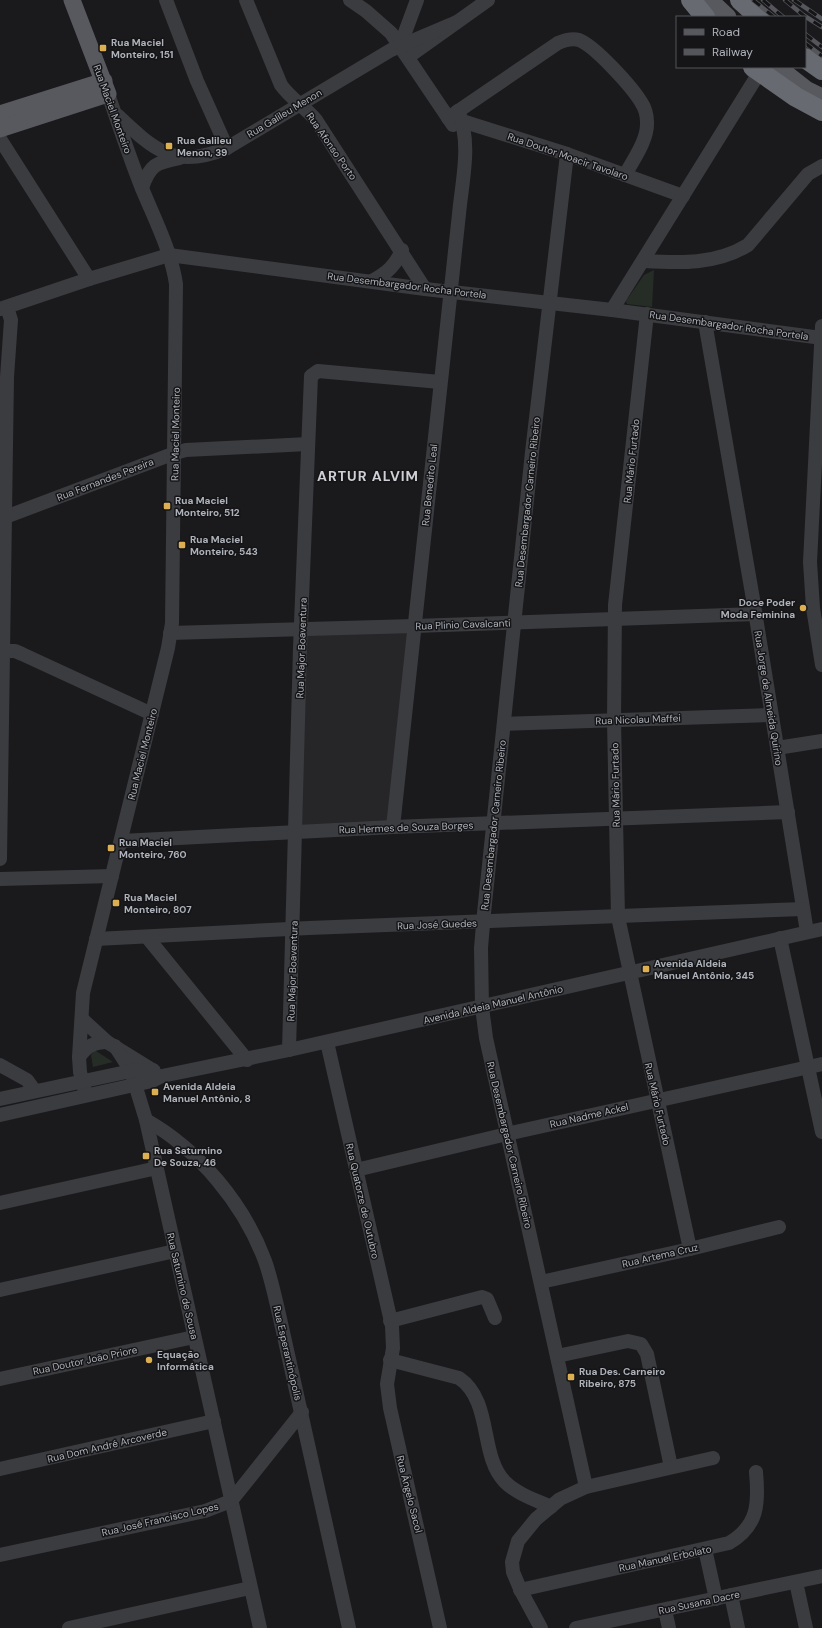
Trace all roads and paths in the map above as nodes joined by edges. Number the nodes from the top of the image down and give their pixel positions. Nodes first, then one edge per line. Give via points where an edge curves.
1 (72, 0) edge
2 (166, 0) edge
3 (246, 0) edge
4 (350, 0) edge
5 (417, 0) edge
6 (488, 0) edge
7 (690, 0) edge
8 (710, 0) edge
9 (721, 0) edge
10 (740, 0) edge
11 (704, 16) edge
12 (727, 16) edge
13 (737, 16) edge
14 (758, 16) edge
15 (404, 51) junction
16 (806, 59) edge
17 (779, 68) edge
18 (792, 68) edge
19 (756, 70) edge
20 (822, 70) edge
21 (106, 87) junction
22 (822, 88) edge
23 (822, 97) edge
24 (299, 103) junction
25 (822, 111) edge
26 (115, 113) junction
27 (0, 114) edge
28 (456, 116) junction
29 (0, 129) edge
30 (0, 139) edge
31 (227, 148) junction
32 (566, 154) junction
33 (184, 157) junction
34 (822, 166) edge
35 (625, 175) junction
36 (142, 188) junction
37 (683, 196) junction
38 (402, 250) junction
39 (169, 255) junction
40 (644, 261) junction
41 (89, 279) junction
42 (372, 281) junction
43 (425, 289) junction
44 (451, 291) junction
45 (550, 302) junction
46 (4, 308) edge
47 (612, 310) junction
48 (647, 314) junction
49 (705, 322) junction
50 (822, 326) edge
51 (822, 338) edge
52 (3, 372) edge
53 (821, 379) edge
54 (440, 382) junction
55 (308, 444) junction
56 (175, 453) junction
57 (819, 473) edge
58 (3, 519) edge
59 (756, 614) junction
60 (615, 618) junction
61 (515, 622) junction
62 (414, 626) junction
63 (302, 630) junction
64 (170, 633) junction
65 (2, 651) edge
66 (822, 665) edge
67 (152, 714) junction
68 (771, 715) junction
69 (614, 720) junction
70 (504, 724) junction
71 (822, 741) edge
72 (777, 748) junction
73 (0, 772) edge
74 (788, 812) junction
75 (615, 818) junction
76 (493, 823) junction
77 (393, 827) junction
78 (296, 831) junction
79 (121, 841) junction
80 (0, 859) edge
81 (112, 876) junction
82 (0, 879) edge
83 (803, 908) junction
84 (618, 917) junction
85 (483, 922) junction
86 (293, 929) junction
87 (822, 929) edge
88 (807, 932) junction
89 (147, 937) junction
90 (780, 938) junction
91 (96, 939) junction
92 (630, 973) junction
93 (482, 1007) junction
94 (82, 1019) junction
95 (327, 1042) junction
96 (111, 1044) junction
97 (289, 1050) junction
98 (79, 1057) junction
99 (247, 1060) junction
100 (0, 1065) edge
101 (816, 1065) edge
102 (158, 1073) junction
103 (133, 1078) junction
104 (83, 1081) junction
105 (35, 1091) junction
106 (86, 1095) junction
107 (0, 1099) edge
108 (657, 1100) junction
109 (0, 1114) edge
110 (146, 1120) junction
111 (822, 1132) edge
112 (507, 1134) junction
113 (157, 1168) junction
114 (356, 1170) junction
115 (0, 1203) edge
116 (779, 1227) dead end
117 (690, 1249) junction
118 (175, 1251) junction
119 (541, 1282) junction
120 (0, 1290) edge
121 (495, 1318) dead end
122 (390, 1321) junction
123 (194, 1337) junction
124 (557, 1356) junction
125 (390, 1360) junction
126 (0, 1379) edge
127 (302, 1412) junction
128 (214, 1421) junction
129 (713, 1458) dead end
130 (671, 1467) junction
131 (0, 1469) edge
132 (756, 1472) dead end
133 (586, 1487) junction
134 (231, 1501) junction
135 (550, 1507) junction
136 (705, 1549) junction
137 (0, 1555) edge
138 (822, 1576) edge
139 (796, 1582) junction
140 (250, 1588) junction
141 (520, 1590) junction
142 (731, 1595) junction
143 (716, 1598) junction
144 (665, 1610) junction
145 (69, 1628) edge
146 (260, 1628) edge
147 (350, 1628) edge
148 (440, 1628) edge
149 (541, 1628) edge
150 (576, 1628) edge
151 (669, 1628) edge
152 (738, 1628) edge
153 (806, 1628) edge

1 - 21 main road, Rua Maciel Monteiro
2 - 31 street via 197,81
3 - 24 street, Rua Afonso Porto via 281,85 288,95
4 - 15 street, Rua Benedito Leal via 376,19
5 - 15 street
6 - 15 street, Rua Galileu Menon via 457,22
7 - 11 highway
8 - 12 main road
9 - 13 main road
10 - 14 highway
15 - 24 street, Rua Galileu Menon
15 - 28 street, Rua Benedito Leal
16 - 20 highway
17 - 23 main road
18 - 22 main road
19 - 25 highway
19 - 37 street
21 - 26 street, Rua Maciel Monteiro
21 - 27 main road
21 - 29 main road
24 - 31 street, Rua Galileu Menon
24 - 38 street, Rua Afonso Porto via 316,120
26 - 33 street, Rua Galileu Menon via 154,149
26 - 36 street, Rua Maciel Monteiro
28 - 32 street, Rua Doutor Moacir Tavolaro
28 - 35 street via 558,43 579,40 608,63 642,103 647,121 645,136
28 - 44 street, Rua Benedito Leal via 465,143
30 - 41 street
31 - 33 street, Rua Galileu Menon via 208,156
32 - 35 street, Rua Doutor Moacir Tavolaro
32 - 45 street, Rua Desembargador Carneiro Ribeiro
33 - 36 street via 156,164 147,173
34 - 40 street via 808,174 748,245 740,250 704,261
35 - 37 street, Rua Doutor Moacir Tavolaro
36 - 39 street, Rua Maciel Monteiro
37 - 40 street
38 - 42 street via 390,270
38 - 43 street, Rua Afonso Porto
39 - 41 street, Rua Desembargador Rocha Portela
39 - 42 street, Rua Desembargador Rocha Portela
39 - 56 street, Rua Maciel Monteiro via 176,284
40 - 47 street
41 - 46 street, Rua Desembargador Rocha Portela
42 - 43 street, Rua Desembargador Rocha Portela
43 - 44 street, Rua Desembargador Rocha Portela
44 - 45 street, Rua Desembargador Rocha Portela
44 - 54 street, Rua Benedito Leal
45 - 47 street, Rua Desembargador Rocha Portela
45 - 61 street, Rua Desembargador Carneiro Ribeiro
46 - 52 street via 11,320
47 - 48 street, Rua Desembargador Rocha Portela
48 - 49 street, Rua Desembargador Rocha Portela
48 - 60 street, Rua Mário Furtado
49 - 51 street, Rua Desembargador Rocha Portela
49 - 59 street, Rua Jorge de Almeida Quirino
50 - 51 street
51 - 53 street
52 - 58 street
53 - 57 street
54 - 55 street, Rua Major Boaventura via 318,371 311,376
54 - 62 street, Rua Benedito Leal
55 - 56 street, Rua Fernandes Pereira via 186,450
55 - 63 street, Rua Major Boaventura
56 - 58 street, Rua Fernandes Pereira
56 - 64 street, Rua Maciel Monteiro
57 - 66 street via 810,562 813,608
58 - 65 street
59 - 60 street, Rua Plinio Cavalcanti
59 - 68 street, Rua Jorge de Almeida Quirino
60 - 61 street, Rua Plinio Cavalcanti
60 - 69 street, Rua Mário Furtado
61 - 62 street, Rua Plinio Cavalcanti
61 - 70 street, Rua Desembargador Carneiro Ribeiro
62 - 63 street, Rua Plinio Cavalcanti
62 - 77 street, Rua Benedito Leal
63 - 64 street, Rua Plinio Cavalcanti
63 - 78 street, Rua Major Boaventura
64 - 67 street, Rua Maciel Monteiro
65 - 67 street via 15,651
65 - 73 street
67 - 79 street, Rua Maciel Monteiro
68 - 69 street, Rua Nicolau Maffei
68 - 72 street, Rua Jorge de Almeida Quirino
69 - 70 street, Rua Nicolau Maffei
69 - 75 street, Rua Mário Furtado
70 - 76 street, Rua Desembargador Carneiro Ribeiro
71 - 72 street
72 - 74 street, Rua Jorge de Almeida Quirino
73 - 80 street
74 - 75 street, Rua Hermes de Souza Borges
74 - 83 street, Rua Jorge de Almeida Quirino
75 - 76 street, Rua Hermes de Souza Borges
75 - 84 street, Rua Mário Furtado
76 - 77 street, Rua Hermes de Souza Borges
76 - 85 street, Rua Desembargador Carneiro Ribeiro
77 - 78 street, Rua Hermes de Souza Borges
78 - 79 street, Rua Hermes de Souza Borges
78 - 86 street, Rua Major Boaventura
79 - 81 street, Rua Maciel Monteiro
81 - 82 street
81 - 91 street, Rua Maciel Monteiro
83 - 84 street, Rua José Guedes
83 - 88 street, Rua Jorge de Almeida Quirino
84 - 85 street, Rua José Guedes
84 - 92 street, Rua Mário Furtado
85 - 86 street, Rua José Guedes
85 - 93 street, Rua Desembargador Carneiro Ribeiro
86 - 89 street, Rua José Guedes
86 - 97 street, Rua Major Boaventura
87 - 88 street, Avenida Aldeia Manuel Antônio
88 - 90 street, Avenida Aldeia Manuel Antônio
89 - 91 street, Rua José Guedes
89 - 99 street
90 - 92 street, Avenida Aldeia Manuel Antônio
90 - 101 street
91 - 94 street, Rua Maciel Monteiro via 83,993
92 - 93 street, Avenida Aldeia Manuel Antônio
92 - 108 street, Rua Mário Furtado
93 - 95 street, Avenida Aldeia Manuel Antônio
93 - 112 street, Rua Desembargador Carneiro Ribeiro via 486,1038
94 - 96 street
94 - 98 street, Rua Maciel Monteiro
95 - 97 street, Avenida Aldeia Manuel Antônio
95 - 114 street, Rua Quatorze de Outubro
96 - 98 street via 94,1043 87,1046
96 - 102 street
96 - 103 street
97 - 99 street, Avenida Aldeia Manuel Antônio
98 - 104 street, Rua Maciel Monteiro
99 - 102 street, Avenida Aldeia Manuel Antônio
100 - 105 street via 27,1080
101 - 108 street, Rua Nadme Ackel
101 - 111 street
102 - 103 street, Avenida Aldeia Manuel Antônio via 152,1081
103 - 104 street
103 - 106 street
103 - 110 street, Rua Saturnino de Sousa
104 - 105 street
104 - 106 street, Rua Maciel Monteiro
105 - 107 street
106 - 109 street
108 - 112 street, Rua Nadme Ackel
108 - 117 street, Rua Mário Furtado
110 - 113 street, Rua Saturnino de Sousa
110 - 127 street, Rua Esperantinópolis via 178,1140 203,1166 230,1197 256,1241 266,1262
112 - 114 street, Rua Nadme Ackel
112 - 119 street, Rua Desembargador Carneiro Ribeiro
113 - 115 street
113 - 118 street, Rua Saturnino de Sousa
114 - 122 street, Rua Quatorze de Outubro
116 - 117 street, Rua Artema Cruz
117 - 119 street, Rua Artema Cruz
118 - 120 street
118 - 123 street, Rua Saturnino de Sousa
119 - 124 street, Rua Desembargador Carneiro Ribeiro
121 - 122 street via 487,1299 482,1297
122 - 125 street, Rua Quatorze de Outubro via 394,1339
123 - 126 street, Rua Doutor João Priore
123 - 128 street, Rua Saturnino de Sousa
124 - 130 street via 628,1341 641,1344 647,1354
124 - 133 street, Rua Desembargador Carneiro Ribeiro
125 - 135 street via 459,1378 465,1382 475,1395 495,1464 503,1481 516,1491
125 - 148 street, Rua Ângelo Sacol via 387,1384 390,1408
127 - 134 street, Rua José Francisco Lopes
127 - 147 street, Rua Esperantinópolis
128 - 131 street, Rua Dom André Arcoverde
128 - 134 street, Rua Saturnino de Sousa
129 - 130 street
130 - 133 street
132 - 136 street, Rua Manuel Erbolato via 757,1506 752,1522 740,1536 728,1543
133 - 135 street via 560,1499
134 - 137 street, Rua José Francisco Lopes via 205,1511
134 - 140 street, Rua Saturnino de Sousa
135 - 141 street via 526,1530 514,1551 513,1572
136 - 141 street, Rua Manuel Erbolato
136 - 143 street
138 - 139 street, Rua Susana Dacre
139 - 142 street, Rua Susana Dacre
139 - 153 street
140 - 145 street
140 - 146 street, Rua Saturnino de Sousa
141 - 149 street
142 - 143 street, Rua Susana Dacre
142 - 152 street
143 - 144 street, Rua Susana Dacre
144 - 150 street, Rua Susana Dacre
144 - 151 street

